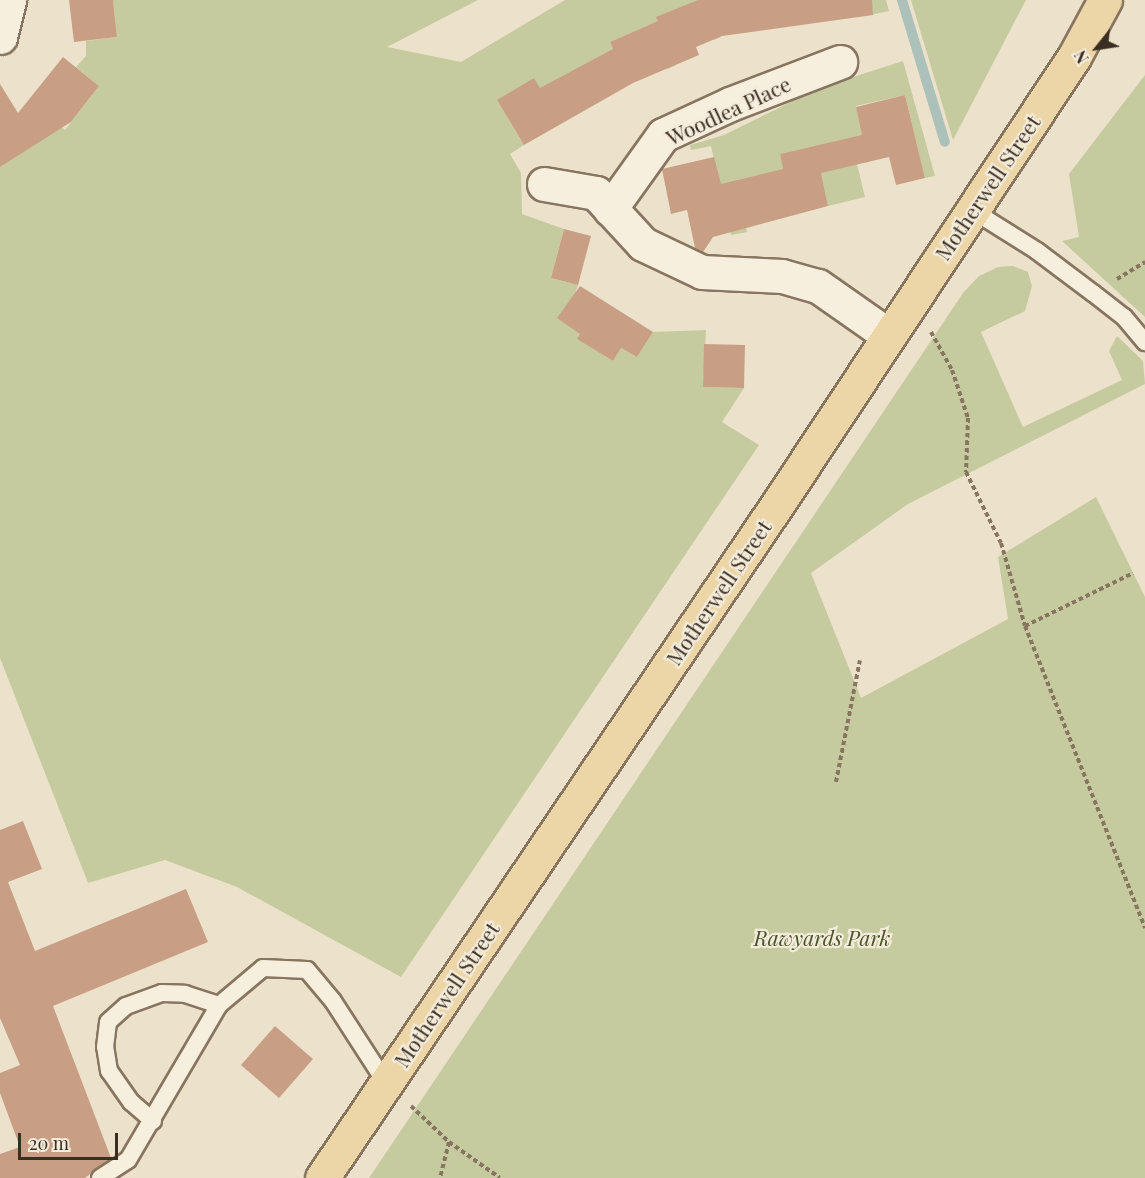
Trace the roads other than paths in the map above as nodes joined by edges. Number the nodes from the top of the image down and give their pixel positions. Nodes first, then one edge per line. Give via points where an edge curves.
1 (9, 0) edge
2 (1105, 0) edge
3 (0, 37) edge
4 (840, 62) dead end
5 (544, 184) dead end
6 (610, 209) junction
7 (972, 210) junction
8 (888, 335) junction
9 (1145, 342) edge
10 (219, 1005) junction
11 (386, 1083) junction
12 (153, 1121) junction
13 (100, 1178) edge
14 (322, 1178) edge

1 - 3 street
2 - 7 main road, Motherwell Street via 1074,57
4 - 6 street, Woodlea Place via 730,104 663,135
5 - 6 street via 596,193
6 - 8 street via 643,244 702,272 782,276 818,286
7 - 8 main road, Motherwell Street
7 - 9 lane via 1037,251 1124,317
8 - 11 main road, Motherwell Street
10 - 11 lane via 263,968 307,970 333,1001
10 - 12 lane
10 - 12 lane via 185,994 162,993 126,1006 108,1022 105,1047 109,1071 131,1102
11 - 14 main road, Motherwell Street
12 - 13 lane via 128,1160

